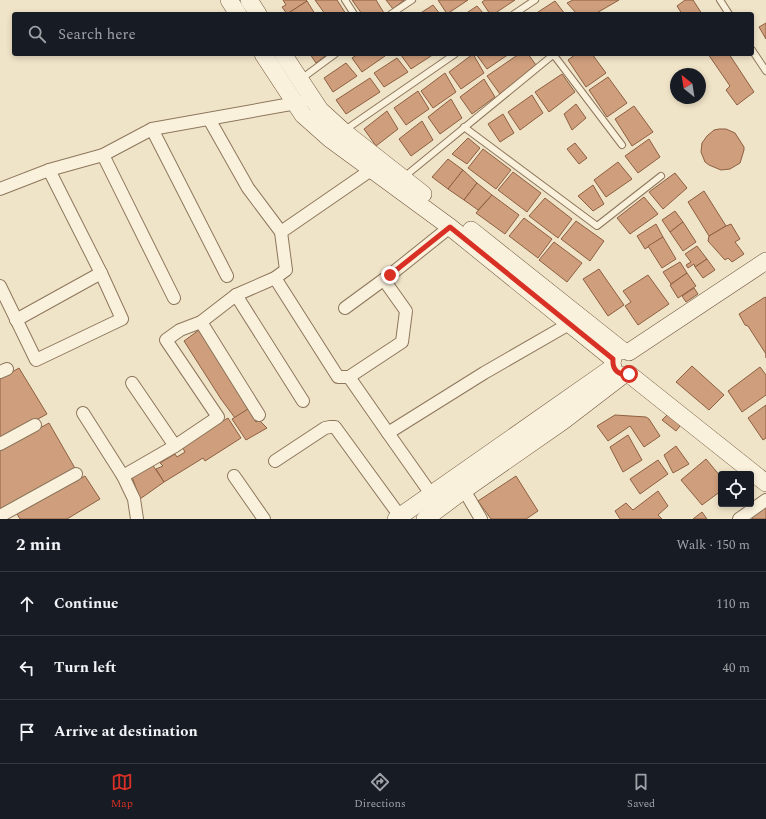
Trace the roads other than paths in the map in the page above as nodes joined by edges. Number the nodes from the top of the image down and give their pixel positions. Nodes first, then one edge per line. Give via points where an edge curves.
1 (229, 0) edge
2 (249, 0) edge
3 (345, 0) edge
4 (412, 0) edge
5 (534, 0) edge
6 (720, 0) edge
7 (237, 12) edge
8 (257, 12) edge
9 (353, 12) edge
10 (394, 12) edge
11 (523, 12) edge
12 (728, 12) edge
13 (754, 53) edge
14 (264, 56) edge
15 (284, 56) edge
16 (332, 56) edge
17 (453, 56) edge
18 (552, 56) edge
19 (554, 56) edge
20 (766, 71) edge
21 (300, 80) junction
22 (312, 99) junction
23 (296, 104) junction
24 (209, 119) junction
25 (464, 127) junction
26 (152, 129) junction
27 (344, 131) junction
28 (622, 144) dead end
29 (103, 154) junction
30 (49, 170) junction
31 (371, 170) junction
32 (661, 176) dead end
33 (397, 182) junction
34 (0, 189) edge
35 (450, 227) junction
36 (281, 232) junction
37 (766, 261) edge
38 (101, 273) junction
39 (766, 274) edge
40 (227, 276) dead end
41 (275, 278) junction
42 (384, 280) junction
43 (0, 286) edge
44 (236, 295) junction
45 (174, 298) dead end
46 (345, 308) dead end
47 (16, 320) junction
48 (201, 322) junction
49 (569, 324) junction
50 (625, 363) junction
51 (349, 377) junction
52 (132, 382) dead end
53 (303, 401) dead end
54 (83, 414) dead end
55 (259, 415) dead end
56 (35, 425) dead end
57 (388, 433) junction
58 (0, 444) edge
59 (174, 446) junction
60 (275, 461) dead end
61 (766, 468) edge
62 (76, 474) dead end
63 (123, 476) junction
64 (234, 476) dead end
65 (766, 483) edge
66 (464, 490) junction
67 (431, 494) junction
68 (766, 500) edge
69 (0, 518) edge
70 (400, 518) edge
71 (138, 519) edge
72 (264, 519) edge
73 (425, 519) edge
74 (481, 519) edge
75 (739, 519) edge

1 - 7 street
2 - 8 street
3 - 9 lane
4 - 10 lane
5 - 11 lane
6 - 12 lane
13 - 20 lane
14 - 23 street
15 - 21 street
16 - 21 lane
17 - 27 lane
18 - 25 lane
19 - 28 lane
21 - 22 street
22 - 23 street
22 - 27 street via 320,110
23 - 24 street
23 - 31 street via 330,140
24 - 26 street
24 - 36 street via 248,188
25 - 32 lane via 597,226
25 - 33 lane
26 - 29 street
26 - 40 street
27 - 33 street
29 - 30 street
29 - 45 street
30 - 34 street
30 - 38 street
31 - 33 street
31 - 36 street
33 - 35 street
33 - 50 street via 495,249
35 - 42 street
35 - 49 street
36 - 41 street via 286,270
37 - 50 street
38 - 47 street
38 - 47 street via 122,319 36,360
39 - 50 street
41 - 44 street
41 - 51 street via 338,377
42 - 46 street
42 - 51 street via 406,311 402,342
43 - 47 street
44 - 48 street
44 - 53 street
48 - 55 street
48 - 59 street via 180,330 166,340 218,417
49 - 50 street
49 - 57 street
50 - 61 street
50 - 65 street
50 - 66 street via 563,421
50 - 67 street
51 - 57 street
52 - 59 street
54 - 63 street
56 - 58 street
57 - 67 street
59 - 63 street
60 - 70 street via 325,428 334,427
62 - 69 street
63 - 71 street via 134,499
64 - 72 street
66 - 73 street
66 - 74 street
67 - 70 street
68 - 75 street

